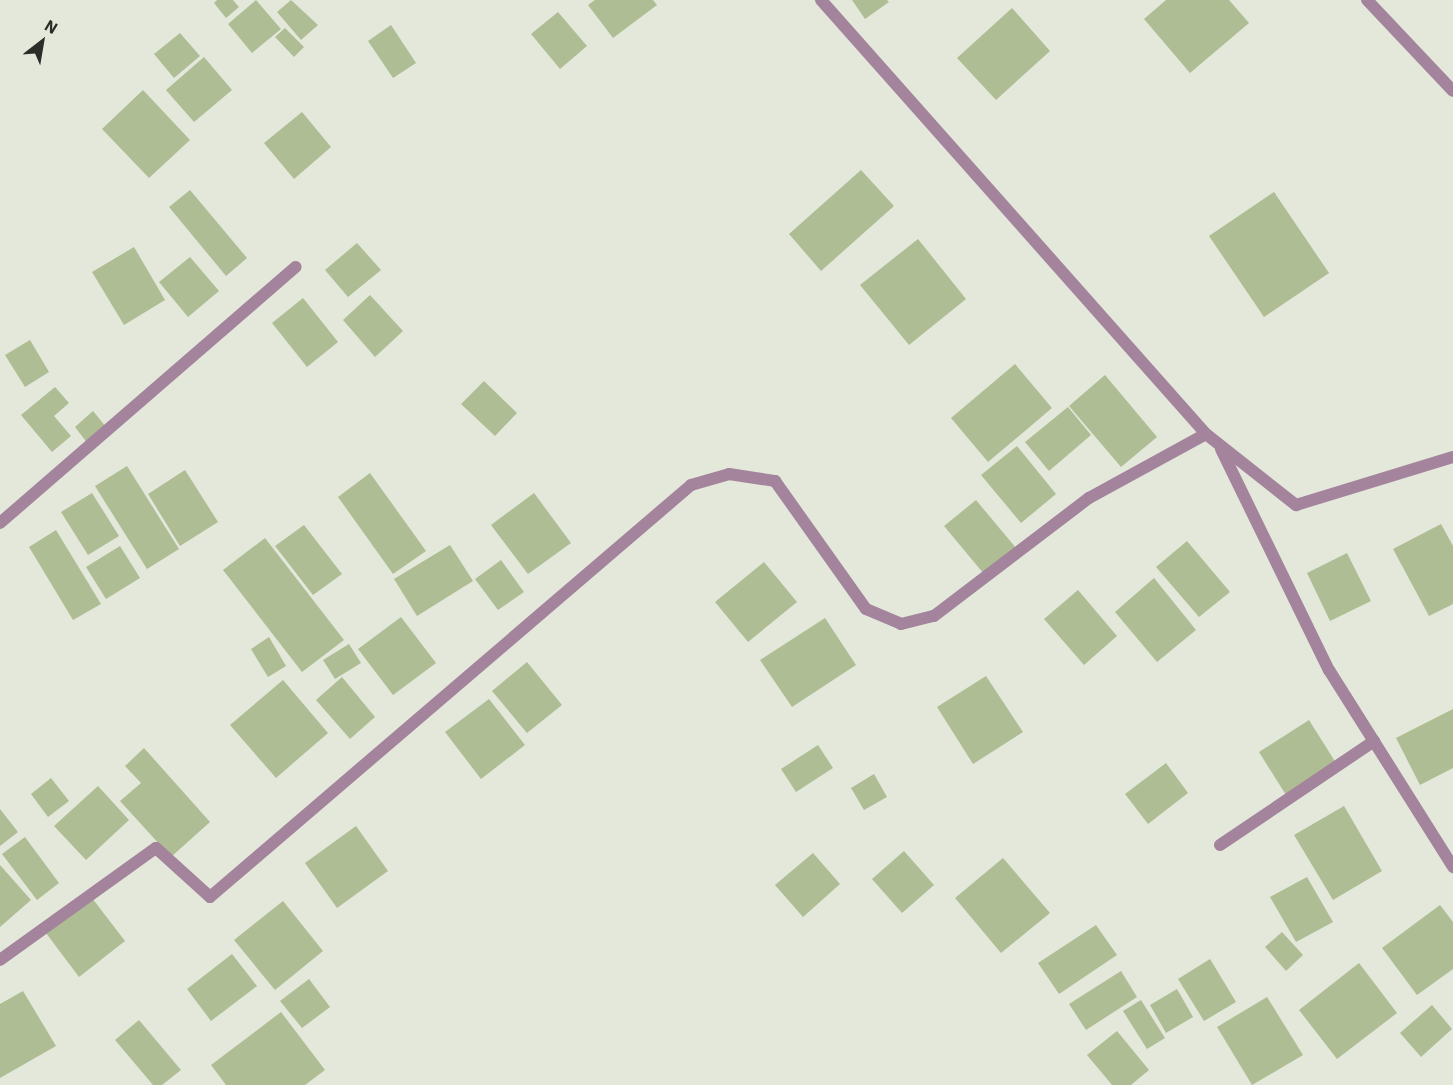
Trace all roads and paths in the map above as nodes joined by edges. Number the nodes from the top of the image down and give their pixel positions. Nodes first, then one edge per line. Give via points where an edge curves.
1 (822, 0) edge
2 (1367, 0) edge
3 (1453, 91) edge
4 (296, 267) dead end
5 (1206, 434) junction
6 (1220, 446) junction
7 (1453, 457) edge
8 (0, 523) edge
9 (1374, 741) junction
10 (1220, 845) dead end
11 (1453, 867) edge
12 (0, 960) edge

1 - 5 street
2 - 3 street
4 - 8 street
5 - 6 street
5 - 12 street via 1089,498 934,616 901,624 866,609 775,481 729,474 691,485 210,897 156,848
6 - 7 street via 1296,505
6 - 9 street via 1329,670
9 - 10 street
9 - 11 street

